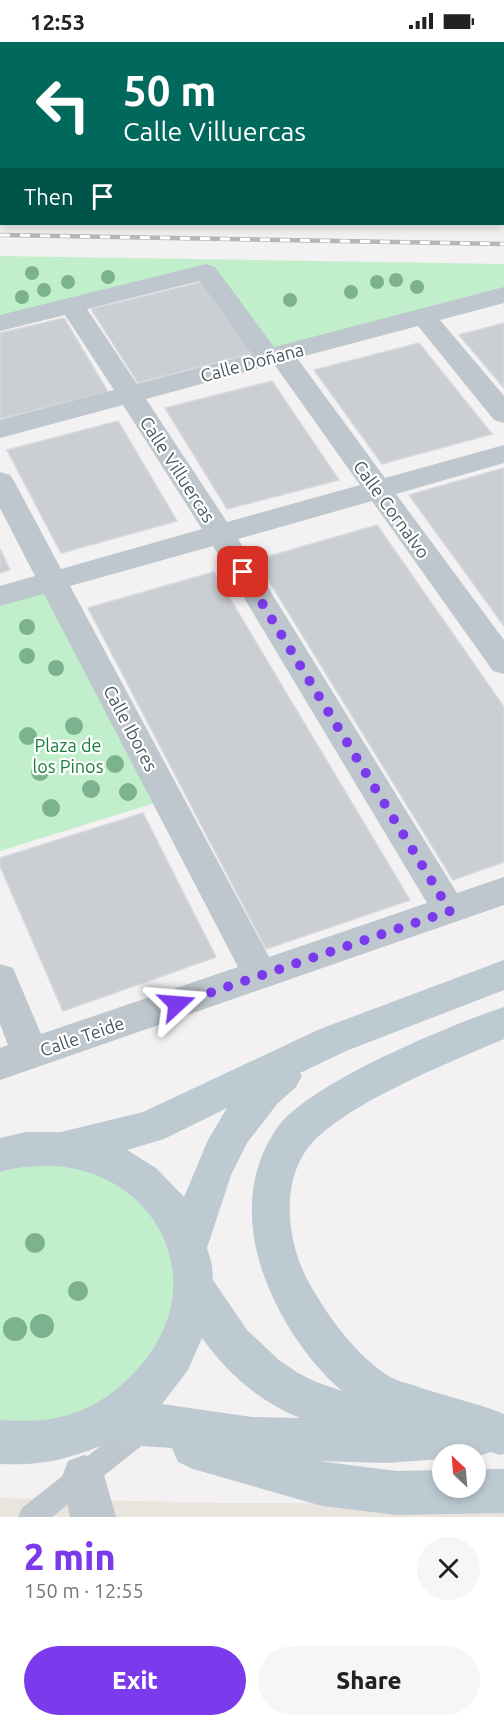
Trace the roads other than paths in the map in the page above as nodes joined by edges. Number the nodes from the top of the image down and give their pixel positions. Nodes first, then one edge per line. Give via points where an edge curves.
1 (504, 295) edge
2 (72, 305) junction
3 (424, 317) junction
4 (0, 323) edge
5 (274, 356) junction
6 (130, 394) junction
7 (504, 414) edge
8 (0, 429) edge
9 (504, 454) edge
10 (0, 481) edge
11 (378, 490) junction
12 (219, 532) junction
13 (54, 580) junction
14 (0, 596) edge
15 (504, 663) edge
16 (504, 891) edge
17 (450, 911) junction
18 (260, 975) junction
19 (504, 975) edge
20 (0, 979) edge
21 (504, 1022) edge
22 (333, 1040) junction
23 (15, 1058) edge
24 (58, 1148) junction
25 (0, 1155) edge
26 (191, 1266) junction
27 (126, 1424) junction
28 (502, 1434) edge
29 (0, 1442) edge
30 (504, 1491) edge
31 (89, 1497) edge
32 (31, 1517) edge

1 - 3 street, Calle Doñana
2 - 4 street
2 - 5 street, Calle Cornalvo via 206,272
2 - 6 street, Calle Villuercas
3 - 5 street, Calle Doñana
3 - 7 street
5 - 6 street, Calle Doñana
5 - 11 street, Calle Cornalvo
6 - 8 street, Calle Doñana
6 - 12 street, Calle Villuercas
9 - 11 street
10 - 13 street, Calle Ibores
11 - 12 street
11 - 15 street, Calle Cornalvo
12 - 13 street
12 - 17 street, Calle Villuercas
13 - 14 street
13 - 18 street, Calle Ibores
16 - 17 street, Calle Teide
17 - 18 street, Calle Teide
18 - 23 street, Calle Teide
19 - 22 street
20 - 23 street
21 - 28 street via 426,1055 317,1115 291,1139 278,1164 271,1199 277,1261 298,1307 327,1348 377,1392
22 - 24 street via 150,1127
22 - 26 street via 272,1084 245,1112 204,1192
24 - 25 street
24 - 26 street via 94,1154 126,1168 153,1188 175,1215
26 - 27 street via 190,1315 180,1345
26 - 28 street via 209,1316 242,1357 287,1391 327,1408
27 - 28 street via 252,1438 386,1441
27 - 29 street via 39,1443
27 - 30 street via 322,1484 397,1493
27 - 31 lane
31 - 32 lane

